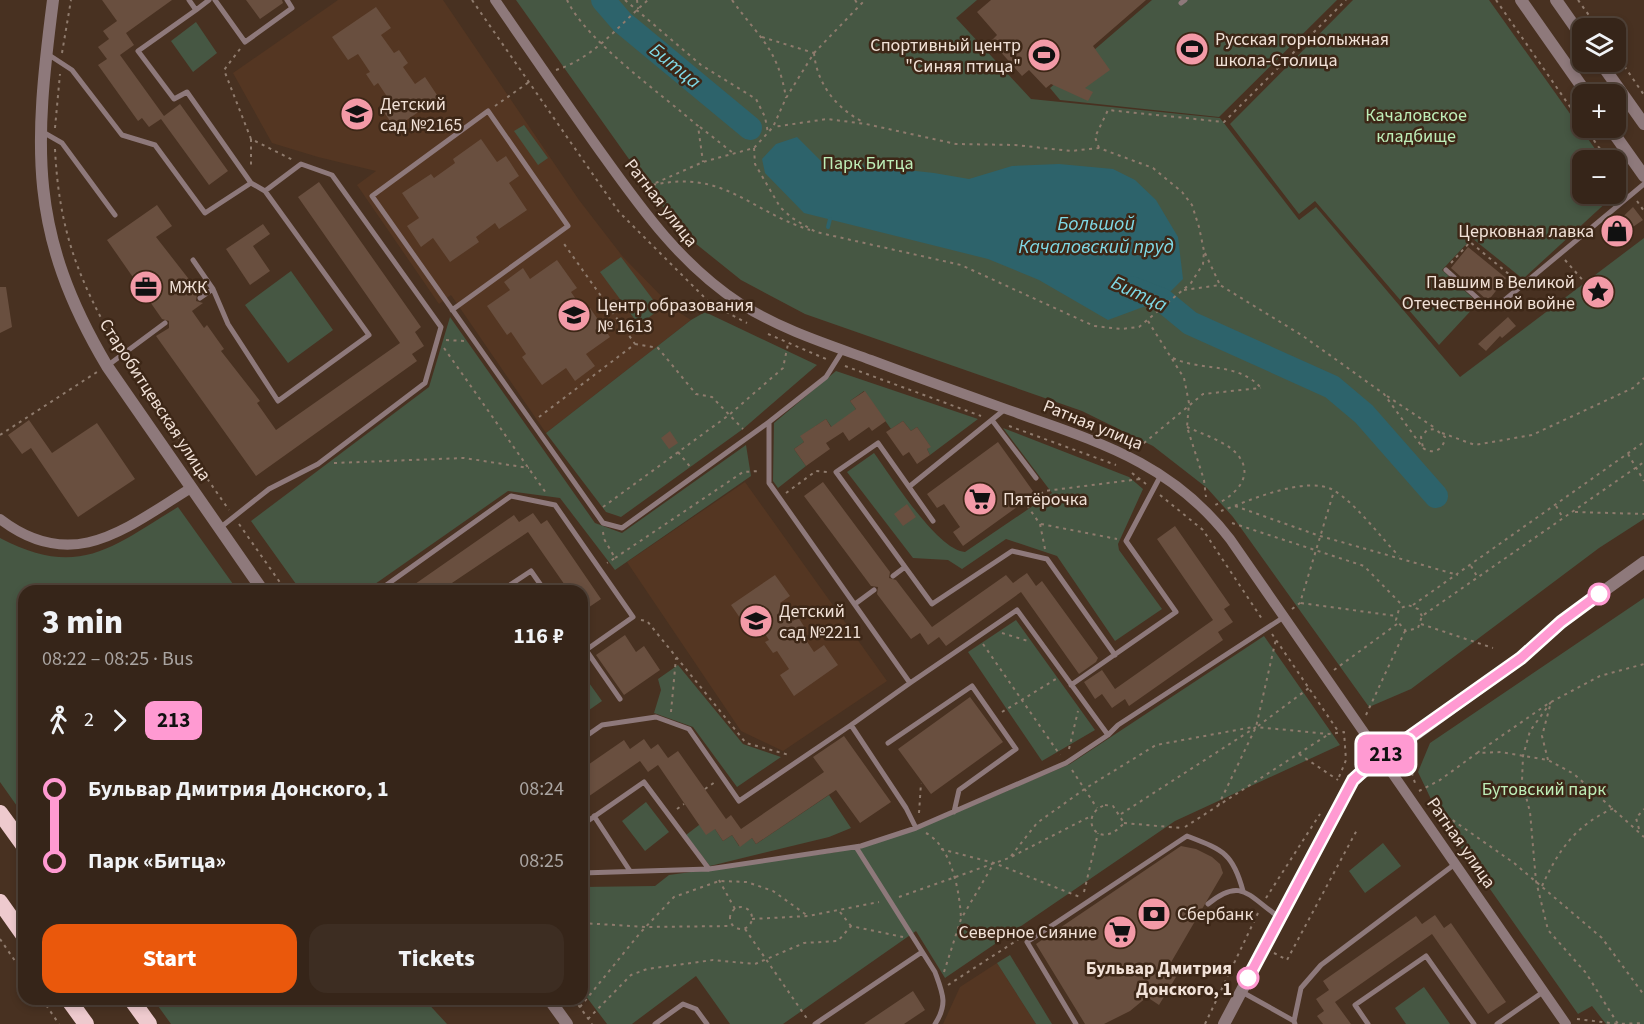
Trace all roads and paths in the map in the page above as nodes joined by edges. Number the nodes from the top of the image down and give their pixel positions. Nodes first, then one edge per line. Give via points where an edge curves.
1 (53, 0) edge
2 (71, 0) edge
3 (189, 0) edge
4 (209, 0) edge
5 (215, 0) edge
6 (286, 0) edge
7 (495, 0) edge
8 (567, 0) edge
9 (625, 0) edge
10 (637, 0) edge
11 (648, 0) edge
12 (732, 0) edge
13 (855, 0) edge
14 (865, 0) edge
15 (1346, 0) edge
16 (1496, 0) edge
17 (1521, 0) edge
18 (1557, 0) edge
19 (1578, 0) edge
20 (859, 6) junction
21 (638, 9) junction
22 (196, 10) junction
23 (1591, 18) edge
24 (1572, 22) edge
25 (760, 36) junction
26 (245, 42) junction
27 (602, 45) junction
28 (46, 53) junction
29 (814, 53) junction
30 (61, 62) junction
31 (1626, 69) edge
32 (555, 70) dead end
33 (1607, 72) edge
34 (529, 82) dead end
35 (1580, 84) edge
36 (1644, 95) edge
37 (786, 98) junction
38 (495, 106) dead end
39 (1572, 110) edge
40 (866, 124) junction
41 (1644, 124) edge
42 (698, 126) junction
43 (773, 127) junction
44 (39, 130) junction
45 (768, 133) junction
46 (1617, 138) edge
47 (55, 139) junction
48 (250, 139) junction
49 (754, 148) junction
50 (1099, 148) junction
51 (733, 153) junction
52 (703, 162) junction
53 (301, 164) junction
54 (1644, 176) edge
55 (251, 183) junction
56 (1644, 184) edge
57 (265, 191) junction
58 (115, 215) dead end
59 (816, 232) junction
60 (557, 234) junction
61 (1204, 251) junction
62 (1560, 253) junction
63 (193, 260) dead end
64 (1446, 270) joint
65 (1220, 285) junction
66 (1522, 285) junction
67 (1587, 285) dead end
68 (213, 289) junction
69 (1181, 291) junction
70 (200, 298) dead end
71 (452, 310) junction
72 (1148, 321) junction
73 (165, 323) dead end
74 (437, 339) junction
75 (474, 341) junction
76 (635, 344) junction
77 (788, 344) dead end
78 (843, 350) junction
79 (122, 355) junction
80 (1171, 357) junction
81 (107, 366) junction
82 (1644, 378) edge
83 (1384, 394) junction
84 (1189, 403) junction
85 (1005, 409) junction
86 (729, 415) junction
87 (992, 420) junction
88 (769, 422) junction
89 (532, 423) junction
90 (1187, 427) junction
91 (1442, 433) junction
92 (0, 435) edge
93 (749, 436) junction
94 (1644, 442) edge
95 (1138, 448) dead end
96 (1423, 448) junction
97 (678, 452) junction
98 (1628, 454) junction
99 (1644, 462) edge
100 (318, 464) junction
101 (1636, 467) junction
102 (529, 468) junction
103 (769, 471) junction
104 (836, 472) junction
105 (696, 474) junction
106 (1162, 474) junction
107 (1036, 478) dead end
108 (1140, 479) dead end
109 (1644, 481) edge
110 (910, 486) junction
111 (191, 488) junction
112 (1334, 491) junction
113 (779, 498) junction
114 (1207, 501) dead end
115 (555, 505) junction
116 (1213, 506) dead end
117 (1235, 506) junction
118 (1556, 506) junction
119 (596, 512) junction
120 (1218, 512) dead end
121 (1573, 512) junction
122 (1644, 514) edge
123 (234, 517) junction
124 (1563, 518) junction
125 (0, 519) edge
126 (933, 521) dead end
127 (1226, 521) dead end
128 (1040, 524) junction
129 (219, 528) junction
130 (1320, 536) junction
131 (604, 539) dead end
132 (1126, 541) junction
133 (1317, 549) junction
134 (615, 558) junction
135 (1401, 558) junction
136 (1047, 559) junction
137 (1644, 562) edge
138 (1471, 566) junction
139 (905, 567) junction
140 (599, 568) junction
141 (1458, 574) junction
142 (893, 576) dead end
143 (1478, 578) junction
144 (259, 585) edge
145 (282, 585) edge
146 (386, 585) edge
147 (510, 585) edge
148 (541, 585) edge
149 (874, 590) dead end
150 (1300, 603) junction
151 (855, 604) junction
152 (1413, 605) junction
153 (1403, 606) junction
154 (1287, 614) junction
155 (1396, 616) junction
156 (1422, 616) junction
157 (633, 617) junction
158 (1397, 624) junction
159 (1421, 624) junction
160 (990, 629) junction
161 (1406, 631) junction
162 (978, 637) junction
163 (1276, 639) dead end
164 (1042, 645) junction
165 (1492, 648) dead end
166 (588, 649) edge
167 (588, 653) edge
168 (1115, 655) junction
169 (676, 658) junction
170 (1644, 664) edge
171 (1334, 671) dead end
172 (1063, 674) junction
173 (910, 683) junction
174 (1071, 685) junction
175 (1309, 688) dead end
176 (1080, 698) junction
177 (620, 699) dead end
178 (1022, 700) junction
179 (1551, 702) junction
180 (1369, 712) dead end
181 (994, 717) junction
182 (671, 722) junction
183 (851, 725) junction
184 (1256, 727) junction
185 (588, 735) edge
186 (1108, 735) junction
187 (888, 743) dead end
188 (1414, 750) dead end
189 (1477, 753) junction
190 (1299, 754) dead end
191 (1523, 756) junction
192 (800, 758) junction
193 (1380, 758) junction
194 (1548, 760) junction
195 (1066, 763) junction
196 (722, 777) junction
197 (1338, 780) junction
198 (921, 783) dead end
199 (1086, 788) junction
200 (705, 789) dead end
201 (1333, 789) dead end
202 (1418, 791) junction
203 (1218, 806) dead end
204 (1324, 806) dead end
205 (1097, 807) junction
206 (1614, 808) junction
207 (1644, 808) edge
208 (954, 812) junction
209 (0, 813) edge
210 (1121, 814) junction
211 (594, 816) junction
212 (1091, 816) junction
213 (588, 820) edge
214 (1124, 823) junction
215 (916, 828) junction
216 (1184, 828) dead end
217 (1358, 828) dead end
218 (1640, 832) junction
219 (1098, 833) junction
220 (1644, 837) edge
221 (18, 838) edge
222 (856, 847) junction
223 (940, 849) junction
224 (1009, 858) junction
225 (994, 863) junction
226 (1455, 864) junction
227 (709, 869) junction
228 (630, 872) junction
229 (588, 873) edge
230 (956, 877) junction
231 (719, 881) junction
232 (1536, 881) junction
233 (1542, 886) junction
234 (1243, 891) junction
235 (890, 900) junction
236 (0, 902) edge
237 (1208, 904) dead end
238 (1262, 906) junction
239 (735, 909) junction
240 (840, 911) junction
241 (808, 916) junction
242 (1279, 917) junction
243 (752, 919) junction
244 (961, 919) junction
245 (588, 923) edge
246 (732, 926) junction
247 (851, 926) junction
248 (646, 927) junction
249 (18, 928) edge
250 (745, 929) junction
251 (1026, 935) dead end
252 (1246, 937) junction
253 (0, 939) edge
254 (915, 940) junction
255 (1264, 947) junction
256 (922, 952) junction
257 (766, 959) junction
258 (18, 965) edge
259 (937, 968) dead end
260 (943, 977) junction
261 (1241, 991) junction
262 (1542, 992) junction
263 (1644, 995) edge
264 (588, 997) edge
265 (46, 1005) edge
266 (72, 1005) edge
267 (135, 1005) edge
268 (553, 1005) edge
269 (580, 1007) edge
270 (588, 1019) junction
271 (1570, 1022) edge
272 (1294, 1023) edge
273 (1644, 1023) edge
274 (59, 1024) edge
275 (86, 1024) edge
276 (149, 1024) edge
277 (567, 1024) edge
278 (592, 1024) edge
279 (655, 1024) edge
280 (707, 1024) edge
281 (813, 1024) edge
282 (935, 1024) edge
283 (1076, 1024) edge
284 (1205, 1024) edge
285 (1224, 1024) edge
286 (1368, 1024) edge
287 (1474, 1024) edge
288 (1497, 1024) edge
289 (1618, 1024) edge

1 - 28 street, Старобитцевская улица
2 - 30 path
3 - 22 lane
4 - 22 lane
5 - 26 lane
6 - 26 lane via 292,8
7 - 78 street, Ратная улица via 631,195 690,265 742,305
8 - 27 path
9 - 21 path
10 - 21 path
11 - 21 path
12 - 25 path
13 - 20 path
14 - 20 path
15 - 50 path via 1224,122 1108,110 1095,137
16 - 39 path
17 - 35 street
18 - 24 street
19 - 23 path
20 - 29 path
21 - 27 path
21 - 45 path via 701,65 756,99
22 - 55 lane via 138,51 174,99 187,92
25 - 29 path
25 - 37 path via 782,72
26 - 48 path via 224,70
27 - 32 path via 569,66
27 - 42 path
28 - 30 lane
28 - 44 street, Старобитцевская улица
29 - 37 path
29 - 40 path via 818,76 836,104
30 - 47 path
30 - 55 lane via 72,70 122,135 155,145 205,213
31 - 36 path
33 - 41 street
34 - 38 path
37 - 43 path
40 - 43 path via 827,118
40 - 50 path via 956,144 1071,151
42 - 51 path
42 - 52 path
43 - 45 path
44 - 47 lane
44 - 81 street, Старобитцевская улица via 41,183 55,253 72,301
45 - 49 path
46 - 54 street
47 - 58 lane via 62,143
47 - 79 path via 57,184 75,263
48 - 53 path
48 - 55 path
49 - 51 path
49 - 59 path via 755,164 780,207
50 - 61 path via 1153,168 1182,192 1192,205
51 - 52 path
52 - 59 path via 647,187 680,181 705,183
53 - 57 lane
53 - 74 lane via 332,175 441,327
55 - 57 lane
56 - 62 lane
57 - 68 lane via 369,335 278,401 228,324
59 - 72 path via 961,265 1095,326 1121,329 1139,327
60 - 71 lane
60 - 71 lane via 568,226 488,111 372,196
60 - 76 path
61 - 65 path
61 - 69 path via 1200,273
62 - 66 lane
62 - 67 path
63 - 68 lane
64 - 66 lane via 1485,305 1495,308
64 - 66 path via 1470,242
65 - 69 path
65 - 83 path via 1303,336
68 - 70 lane
69 - 72 path
71 - 75 lane
72 - 80 path
73 - 79 lane
74 - 75 path
74 - 100 lane via 425,382
74 - 102 path
75 - 89 lane
76 - 86 path via 658,348 696,394 712,398
76 - 89 path
77 - 86 path via 783,368
78 - 85 street, Ратная улица
78 - 88 lane via 826,377
79 - 81 lane
79 - 123 path
80 - 84 path via 1184,378
80 - 84 path via 1183,363 1228,368 1254,380 1261,388 1203,394
81 - 92 path
81 - 111 street, Старобитцевская улица
82 - 91 path via 1633,388 1532,435 1475,445
83 - 91 path
83 - 96 path
84 - 90 path
84 - 95 path
85 - 87 lane
85 - 106 street, Ратная улица via 1112,447
86 - 93 path
86 - 97 path
87 - 107 lane
87 - 110 lane
88 - 93 lane
88 - 103 lane
89 - 119 lane
90 - 114 path
90 - 116 path via 1240,458 1244,476 1238,490
91 - 96 path via 1445,442 1441,448 1433,452
91 - 96 path via 1427,430 1421,437
93 - 105 lane
94 - 98 path
97 - 105 path
97 - 119 path
98 - 101 path
98 - 118 path
99 - 101 path
100 - 102 path via 464,458
100 - 123 lane via 269,489
101 - 109 path
101 - 121 path
102 - 115 path
103 - 113 lane via 769,483
103 - 134 path via 743,472
104 - 110 lane via 878,442
104 - 113 path via 816,471
104 - 139 lane
105 - 119 lane via 622,528 603,523
106 - 132 lane
106 - 154 street, Ратная улица via 1214,518
108 - 128 path via 1045,491 1026,504
110 - 126 lane
111 - 125 street via 118,533 76,546 32,539
111 - 129 street, Старобитцевская улица
112 - 117 path via 1314,484
112 - 130 path
112 - 135 path
113 - 151 lane
115 - 140 lane
115 - 146 lane via 511,496
117 - 120 path
117 - 130 path
118 - 124 path
118 - 138 path
121 - 122 path
121 - 124 path
123 - 129 lane
123 - 145 path
124 - 143 path
127 - 133 path
128 - 132 path
128 - 136 path
129 - 144 street, Старобитцевская улица
130 - 133 path
130 - 135 path
131 - 134 path
132 - 168 lane via 1176,612
133 - 150 path
133 - 153 path via 1365,566
134 - 140 path
135 - 141 path
136 - 139 lane via 1011,551 932,604
136 - 168 lane
137 - 193 street via 1569,616 1521,658
138 - 141 path
138 - 143 path
139 - 142 lane
140 - 157 lane
141 - 152 path
143 - 156 path
147 - 148 lane via 531,571
149 - 151 lane
150 - 154 path
150 - 155 path
151 - 173 lane
152 - 153 path
152 - 156 path
153 - 155 path
154 - 186 lane
154 - 193 street, Ратная улица
155 - 158 path
156 - 159 path
157 - 166 lane
157 - 169 path via 647,621
158 - 161 path
158 - 171 path
159 - 161 path
159 - 165 path
160 - 162 lane
160 - 164 path
160 - 164 lane via 1017,610
161 - 180 path
162 - 173 lane
162 - 178 path
163 - 184 path
164 - 172 lane
167 - 177 lane
168 - 174 lane
169 - 182 path
169 - 192 path via 746,743
170 - 179 path via 1600,676
172 - 174 lane
172 - 178 path
173 - 183 lane
174 - 176 lane
175 - 184 path
176 - 186 lane
176 - 195 path
178 - 181 path
178 - 195 path
179 - 189 path
179 - 191 path via 1530,731
179 - 194 path via 1542,736
181 - 187 lane via 972,686
181 - 208 lane via 1016,749 959,790
182 - 185 lane via 656,717 602,725
182 - 196 lane via 689,729
183 - 192 lane
183 - 215 lane
184 - 197 path via 1344,732 1346,760
184 - 199 path via 1156,745
184 - 203 path
184 - 210 path
186 - 195 lane
188 - 202 path via 1410,767
189 - 191 path
189 - 202 path
190 - 197 path
191 - 194 path
191 - 232 path via 1522,781 1530,812
192 - 196 lane via 739,801
193 - 226 street, Ратная улица
193 - 242 street via 1348,785
194 - 206 path via 1574,774
195 - 199 path
195 - 208 lane
196 - 200 path
197 - 201 path
198 - 215 path
199 - 205 path
199 - 224 path via 1037,823
202 - 232 path via 1428,803
204 - 238 path
205 - 210 path via 1113,807
205 - 212 path
206 - 218 path
206 - 233 path via 1565,842
207 - 218 path via 1636,818
208 - 215 lane
209 - 221 highway
210 - 214 path
211 - 213 lane
211 - 227 lane via 644,782
211 - 228 lane
212 - 219 path via 1092,827
212 - 224 path
214 - 216 path
214 - 219 path via 1115,834
215 - 222 lane
215 - 223 path via 932,837
217 - 255 path via 1287,960
218 - 220 path
219 - 225 path via 1083,898
222 - 227 lane
222 - 235 lane
223 - 225 path
223 - 230 path
224 - 225 path
225 - 230 path
225 - 244 path
226 - 262 street, Ратная улица
226 - 272 lane via 1321,965 1301,988
227 - 228 lane
227 - 231 path
228 - 229 lane
230 - 235 path
230 - 244 path
231 - 239 path
231 - 241 path via 747,882 773,891
231 - 248 path via 675,897
232 - 233 path
232 - 289 path via 1548,930 1586,973
233 - 263 path via 1602,938
234 - 237 lane via 1224,891
234 - 238 lane
234 - 283 lane via 1236,865 1216,847 1187,836 1027,942
235 - 240 path
235 - 254 lane
236 - 249 highway
238 - 242 lane
238 - 252 path
239 - 243 path via 746,908
239 - 246 path via 730,915
240 - 241 path
240 - 247 path
241 - 243 path
242 - 255 street
243 - 250 path
244 - 260 path
245 - 248 path
246 - 248 path
246 - 250 path
247 - 254 path
247 - 257 path via 838,941 804,943
248 - 264 path
250 - 257 path
251 - 260 path via 945,986
252 - 255 path
252 - 284 path
253 - 258 path
254 - 256 lane
255 - 261 street
256 - 281 lane
256 - 282 lane via 943,993 944,1011
257 - 270 path via 755,964 713,960 647,969 631,975
257 - 281 path
259 - 260 path
261 - 272 lane
261 - 285 street
262 - 271 street, Ратная улица
262 - 288 lane
265 - 274 path
266 - 275 highway
267 - 276 highway
268 - 277 street
269 - 270 path
270 - 278 path
271 - 289 path
273 - 289 path
279 - 280 lane via 683,1004 696,1009
286 - 287 lane via 1355,1005 1426,956

